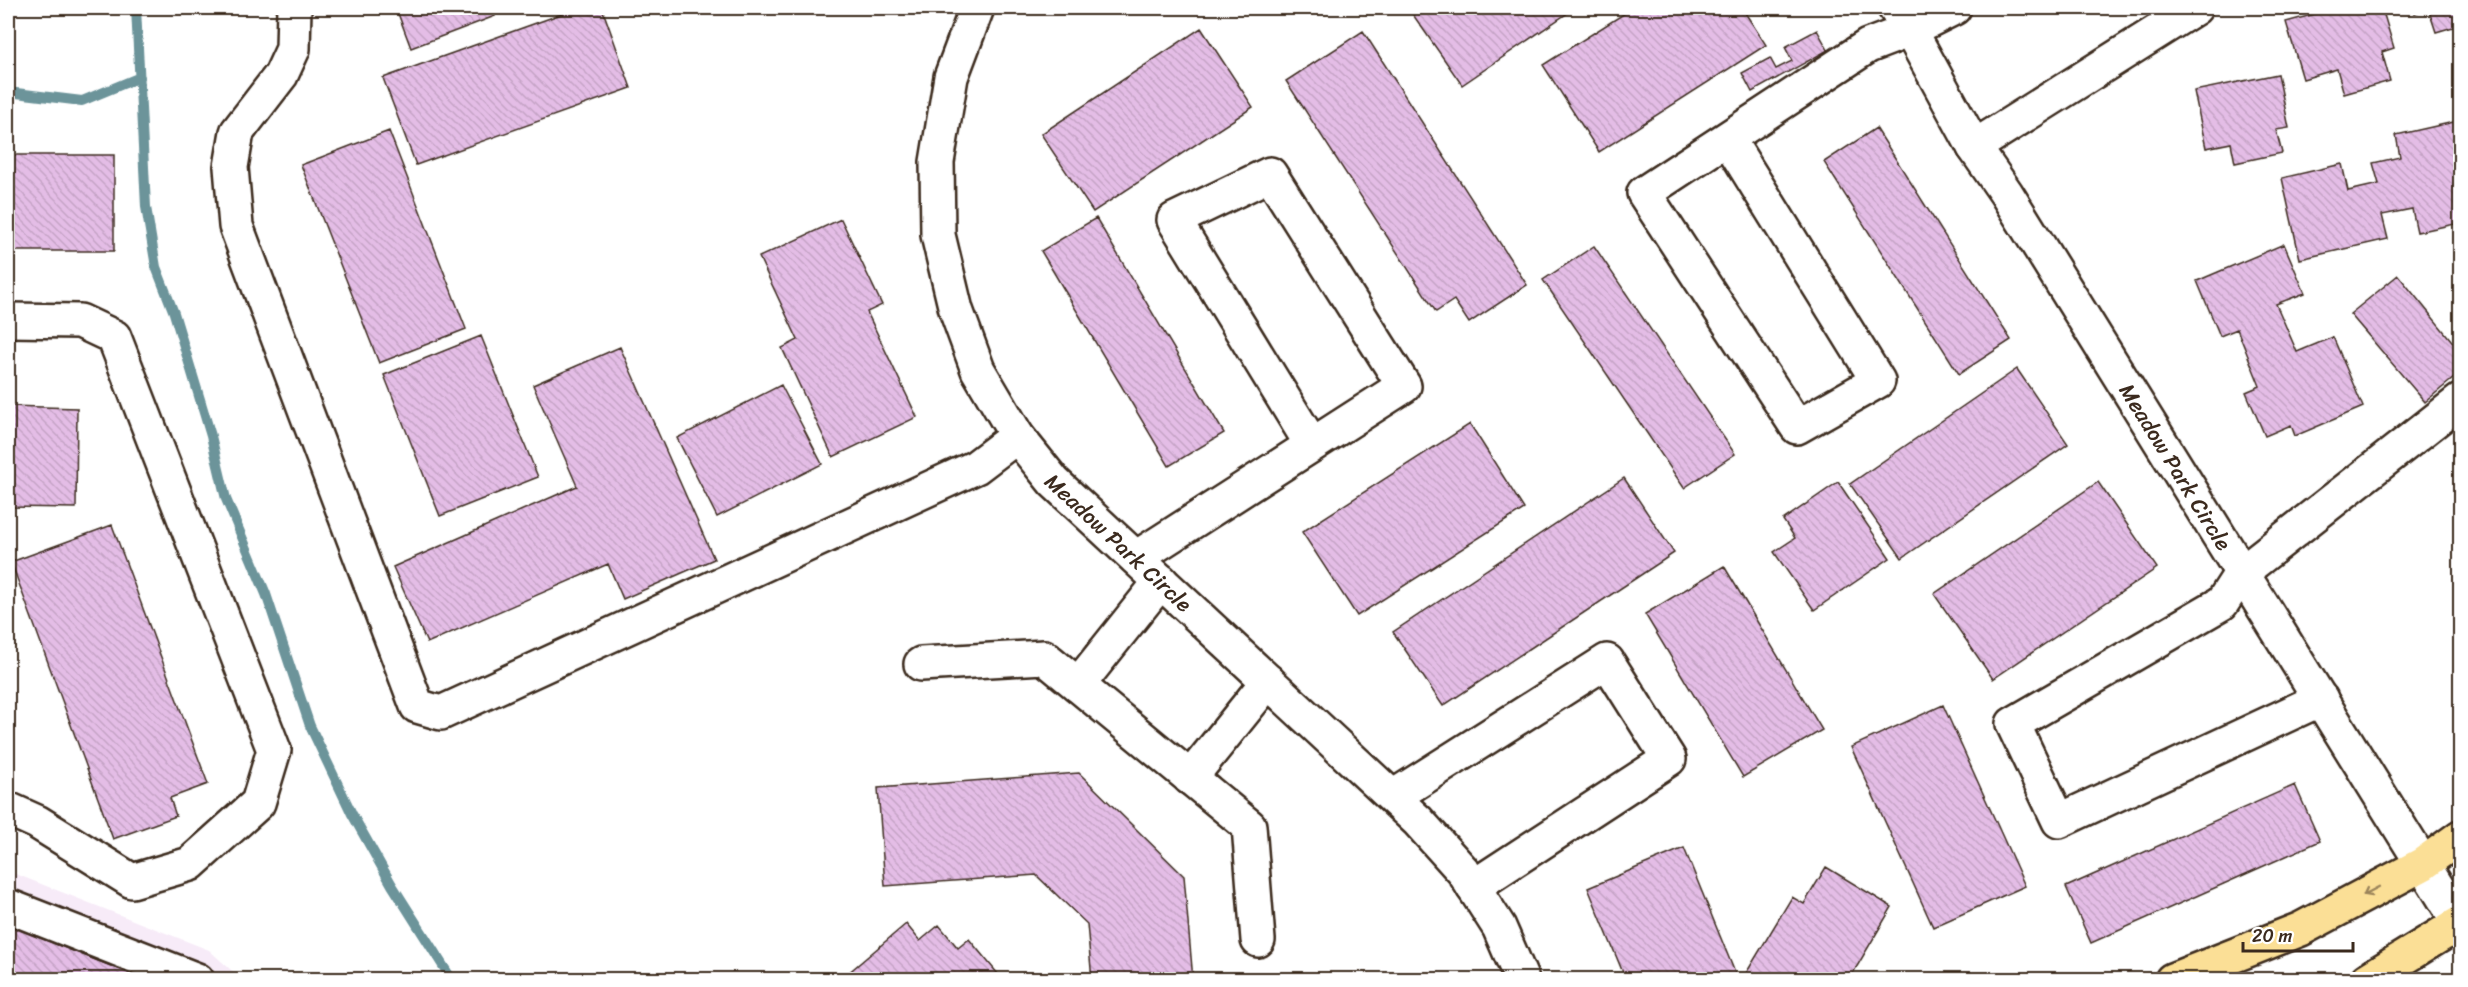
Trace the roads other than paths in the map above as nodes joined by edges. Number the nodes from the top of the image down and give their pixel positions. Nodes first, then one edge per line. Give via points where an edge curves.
1 (294, 8) edge
2 (977, 8) edge
3 (1954, 8) edge
4 (2195, 8) edge
5 (1903, 19) edge
6 (1728, 139) junction
7 (1974, 147) junction
8 (8, 320) edge
9 (2460, 401) edge
10 (1017, 436) junction
11 (1312, 444) junction
12 (1136, 558) junction
13 (2242, 572) junction
14 (1161, 581) junction
15 (921, 664) dead end
16 (1268, 681) junction
17 (1078, 686) junction
18 (2321, 699) junction
19 (1190, 778) junction
20 (1393, 797) junction
21 (8, 809) edge
22 (2460, 837) edge
23 (2423, 864) junction
24 (1473, 887) junction
25 (8, 906) edge
26 (2460, 923) edge
27 (1258, 940) dead end
28 (197, 980) edge
29 (1522, 980) edge
30 (2172, 980) edge
31 (2367, 980) edge

1 - 10 street via 293,49 281,75 237,132 231,167 236,226 417,706 441,713 976,466
2 - 10 street, Meadow Park Circle via 951,77 937,162 939,236 956,310 978,370
3 - 5 street
4 - 7 street
5 - 6 street
5 - 7 street, Meadow Park Circle
6 - 6 street via 1644,193 1797,427 1878,381
7 - 13 street, Meadow Park Circle
8 - 21 street via 80,321 114,337 274,750 258,803 190,864 132,881 37,822
9 - 13 street
10 - 12 street, Meadow Park Circle via 1054,482
11 - 11 street via 1404,386 1269,174 1174,220
11 - 12 street
12 - 14 street, Meadow Park Circle
13 - 18 street, Meadow Park Circle
13 - 18 street via 2222,603 2013,724 2059,821
14 - 16 street, Meadow Park Circle
14 - 17 street
15 - 17 street via 1044,657
16 - 19 street
16 - 20 street, Meadow Park Circle
17 - 19 street
18 - 23 street, Meadow Park Circle
19 - 27 street via 1249,826
20 - 24 street, Meadow Park Circle via 1426,829
20 - 24 street via 1607,661 1670,759
22 - 23 main road
23 - 26 street, Meadow Park Circle
23 -> 30 main road via 2301,929
24 - 29 street, Meadow Park Circle via 1499,927
25 - 28 street
26 - 31 main road

